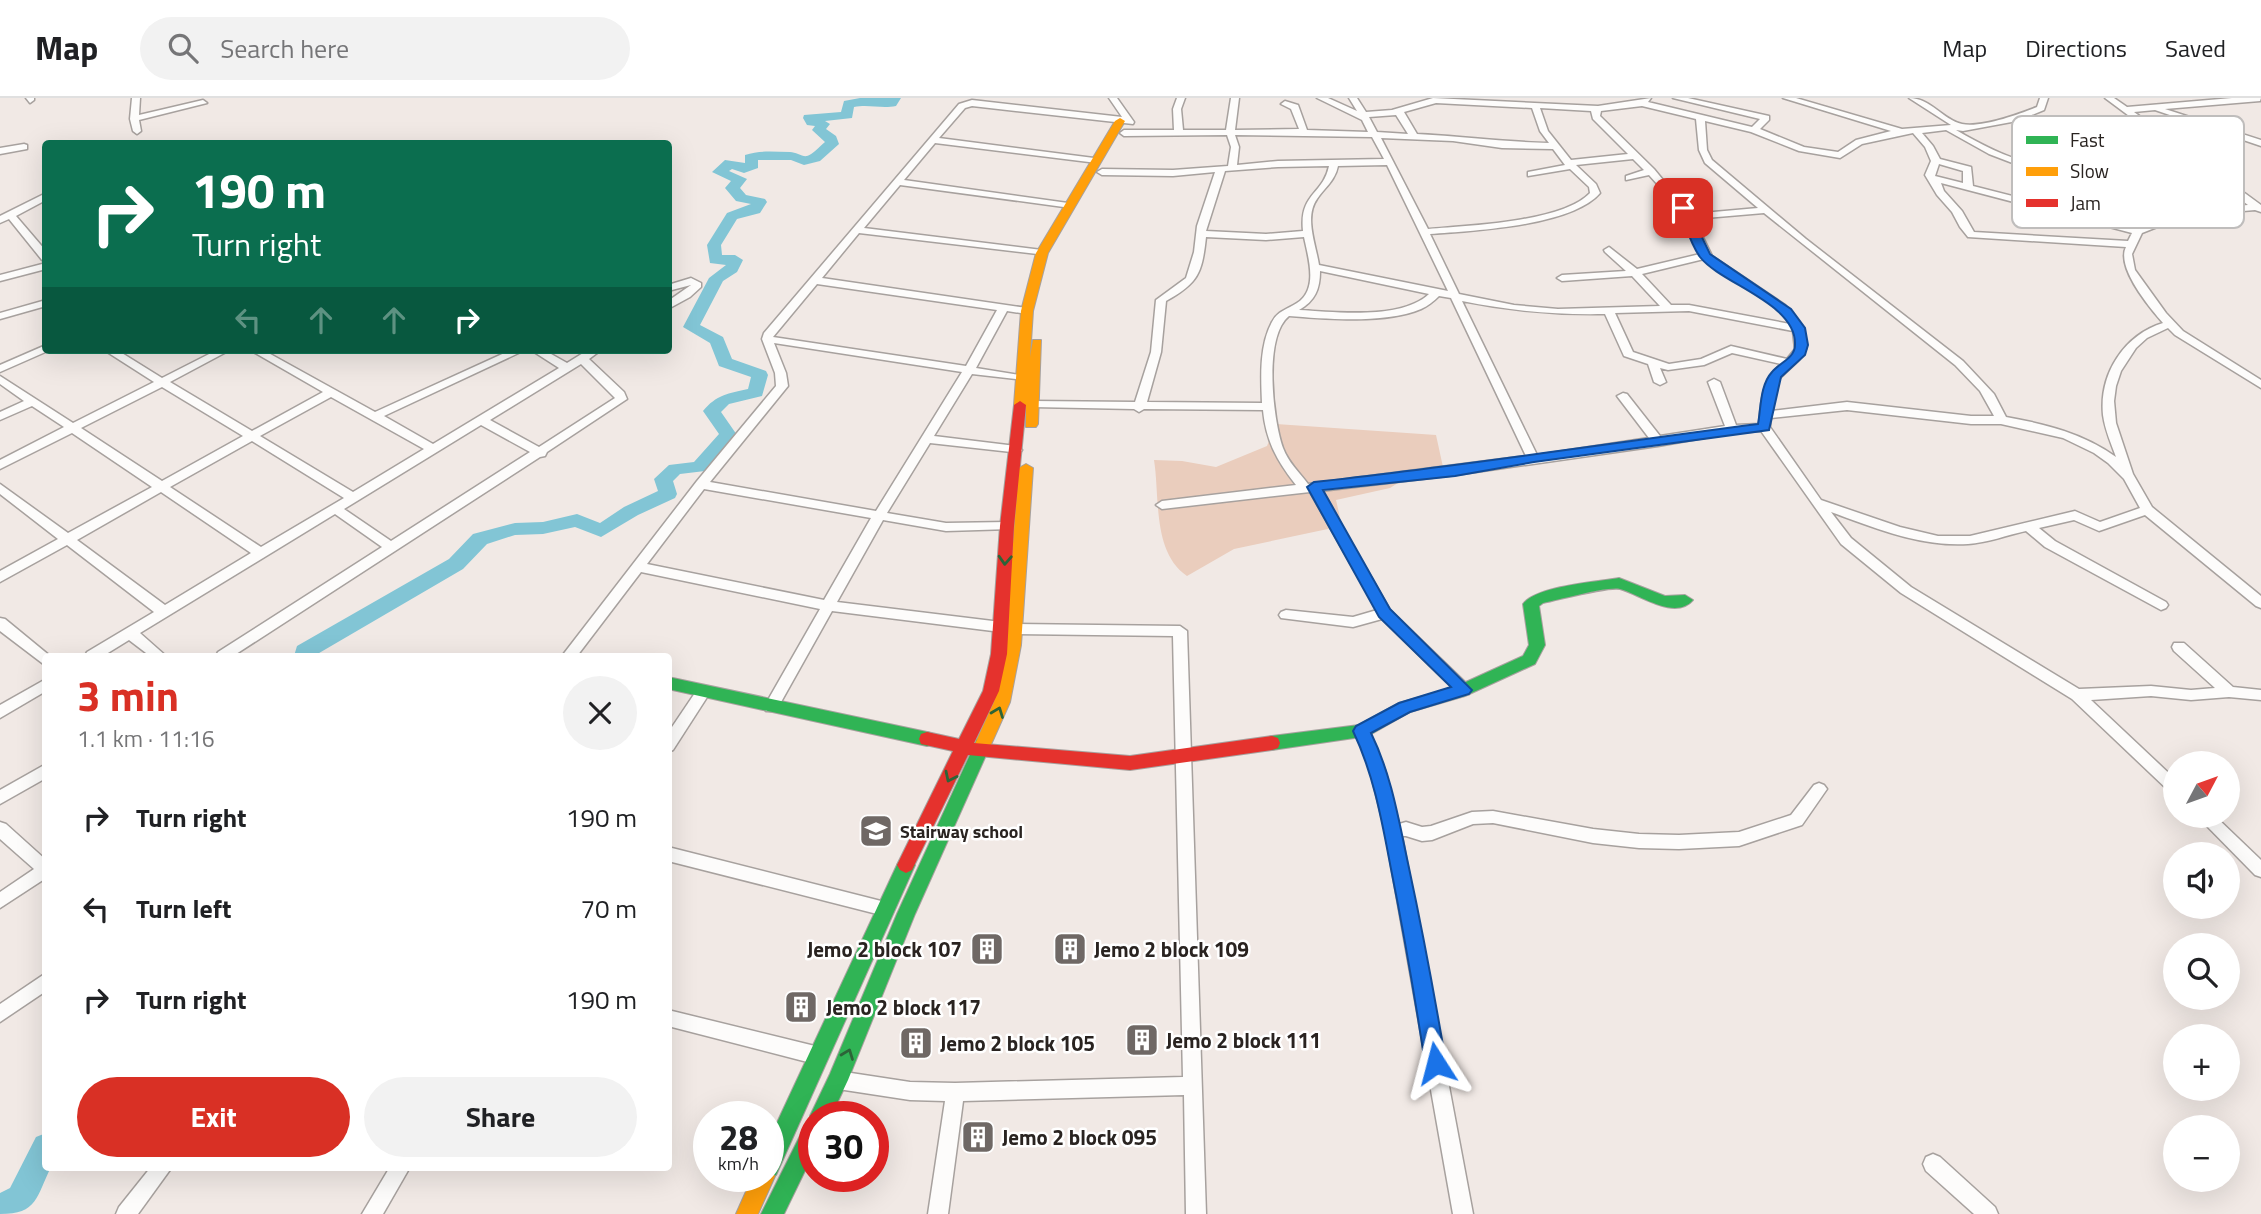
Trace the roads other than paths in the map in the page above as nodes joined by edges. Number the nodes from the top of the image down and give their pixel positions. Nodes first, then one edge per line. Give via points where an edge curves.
1 (136, 98) edge
2 (1013, 98) edge
3 (1113, 98) edge
4 (1181, 98) edge
5 (1235, 98) edge
6 (1321, 98) edge
7 (1353, 98) edge
8 (1587, 98) edge
9 (1677, 98) edge
10 (1787, 98) edge
11 (1913, 98) edge
12 (2044, 98) edge
13 (2109, 98) edge
14 (2260, 98) edge
15 (1645, 101) edge
16 (203, 103) dead end
17 (1286, 104) dead end
18 (1535, 105) junction
19 (1006, 107) junction
20 (2151, 108) junction
21 (1595, 109) junction
22 (2127, 110) junction
23 (1399, 112) junction
24 (2024, 116) edge
25 (2135, 116) edge
26 (2176, 116) edge
27 (1366, 118) junction
28 (1700, 118) junction
29 (134, 119) junction
30 (2012, 119) edge
31 (1125, 123) junction
32 (1963, 128) junction
33 (1949, 129) junction
34 (1754, 130) junction
35 (137, 131) dead end
36 (1916, 131) junction
37 (1230, 132) junction
38 (1304, 132) junction
39 (1899, 132) junction
40 (1179, 133) junction
41 (1377, 137) junction
42 (1414, 137) junction
43 (2244, 138) edge
44 (932, 140) junction
45 (2261, 143) edge
46 (1554, 146) junction
47 (24, 147) dead end
48 (0, 151) edge
49 (1637, 156) junction
50 (2012, 158) edge
51 (1936, 161) junction
52 (1389, 162) junction
53 (1334, 163) junction
54 (1570, 164) junction
55 (1098, 166) junction
56 (1226, 168) junction
57 (1651, 171) junction
58 (1531, 174) dead end
59 (1629, 178) dead end
60 (1935, 179) junction
61 (897, 182) junction
62 (1968, 186) junction
63 (42, 198) edge
64 (2012, 198) edge
65 (1068, 206) junction
66 (1768, 210) junction
67 (11, 216) junction
68 (1687, 217) junction
69 (0, 220) edge
70 (2127, 228) edge
71 (2146, 228) edge
72 (857, 230) junction
73 (2138, 231) junction
74 (1424, 232) junction
75 (1201, 234) junction
76 (1307, 234) junction
77 (1051, 244) junction
78 (2130, 244) junction
79 (1609, 250) dead end
80 (42, 253) edge
81 (1705, 256) junction
82 (42, 267) edge
83 (1313, 267) junction
84 (1634, 273) junction
85 (0, 278) edge
86 (1562, 278) dead end
87 (814, 280) junction
88 (672, 287) edge
89 (1435, 293) junction
90 (1455, 297) junction
91 (672, 304) edge
92 (42, 307) edge
93 (1667, 307) junction
94 (1003, 309) junction
95 (1027, 311) junction
96 (1609, 312) junction
97 (1285, 313) junction
98 (0, 316) edge
99 (2170, 324) junction
100 (1799, 328) junction
101 (767, 339) junction
102 (42, 350) edge
103 (116, 354) edge
104 (217, 354) edge
105 (262, 354) edge
106 (511, 354) edge
107 (543, 354) edge
108 (590, 354) edge
109 (582, 359) junction
110 (1653, 363) junction
111 (1789, 363) junction
112 (567, 368) junction
113 (0, 369) edge
114 (969, 370) junction
115 (1021, 378) junction
116 (0, 379) edge
117 (163, 382) junction
118 (1660, 382) dead end
119 (1714, 382) dead end
120 (2261, 385) edge
121 (331, 392) junction
122 (1623, 396) dead end
123 (33, 401) junction
124 (1033, 404) junction
125 (1270, 407) junction
126 (1139, 408) junction
127 (0, 416) edge
128 (374, 416) junction
129 (480, 419) junction
130 (2001, 420) junction
131 (1765, 421) junction
132 (1025, 426) junction
133 (73, 428) junction
134 (1732, 429) junction
135 (252, 436) junction
136 (927, 439) junction
137 (1658, 442) junction
138 (432, 448) junction
139 (1016, 450) junction
140 (541, 453) junction
141 (1534, 458) junction
142 (0, 465) edge
143 (2127, 474) junction
144 (701, 484) junction
145 (161, 487) junction
146 (1309, 487) junction
147 (0, 488) edge
148 (352, 497) junction
149 (1817, 503) junction
150 (1162, 505) dead end
151 (334, 508) junction
152 (2147, 510) junction
153 (879, 516) junction
154 (1007, 526) junction
155 (2028, 526) junction
156 (66, 540) junction
157 (391, 547) junction
158 (260, 553) junction
159 (639, 567) junction
160 (0, 577) edge
161 (1685, 600) dead end
162 (2261, 603) edge
163 (2161, 605) dead end
164 (828, 606) junction
165 (164, 612) junction
166 (1385, 613) junction
167 (1286, 615) dead end
168 (0, 622) edge
169 (1008, 628) junction
170 (130, 632) junction
171 (2179, 647) dead end
172 (97, 653) edge
173 (155, 653) edge
174 (228, 653) edge
175 (571, 653) edge
176 (42, 658) edge
177 (672, 684) edge
178 (42, 686) edge
179 (1464, 690) junction
180 (704, 691) junction
181 (2229, 692) junction
182 (2077, 695) junction
183 (2261, 695) edge
184 (771, 707) junction
185 (0, 712) edge
186 (1362, 731) junction
187 (672, 740) edge
188 (972, 748) junction
189 (1184, 754) junction
190 (42, 773) edge
191 (2163, 777) edge
192 (1819, 789) dead end
193 (0, 799) edge
194 (2217, 828) edge
195 (0, 829) edge
196 (1392, 832) junction
197 (672, 855) edge
198 (42, 867) edge
199 (2261, 870) edge
200 (42, 872) edge
201 (0, 901) edge
202 (885, 909) junction
203 (42, 984) edge
204 (0, 1014) edge
205 (672, 1019) edge
206 (819, 1056) junction
207 (838, 1080) junction
208 (1192, 1086) junction
209 (955, 1092) junction
210 (828, 1101) edge
211 (784, 1132) edge
212 (798, 1160) edge
213 (1933, 1164) dead end
214 (160, 1171) edge
215 (399, 1171) edge
216 (785, 1185) joint
217 (757, 1192) edge
218 (126, 1214) edge
219 (372, 1214) edge
220 (747, 1214) edge
221 (772, 1214) edge
222 (939, 1214) edge
223 (1196, 1214) edge
224 (1463, 1214) edge
225 (1988, 1214) edge

1 - 29 street
2 - 19 street
3 - 31 street
4 - 40 street
5 - 37 street
6 - 27 street
7 - 27 street
8 - 21 street
9 - 34 street via 1766,118
10 - 39 street
11 - 32 street
12 - 24 street via 2041,108
13 - 22 street
14 - 20 street
15 - 21 street
15 - 28 street
16 - 29 street
17 - 38 street via 1295,107
18 - 21 street
18 - 23 street via 1435,100
18 - 46 street
19 - 31 street
19 - 44 street via 965,104
20 - 22 street
20 - 26 street
21 - 49 street via 1596,117
22 - 25 street
23 - 27 street
23 - 42 street
27 - 41 street
28 - 34 street
28 - 66 street via 1708,161
29 - 35 street
30 - 32 street
31 - 40 street
31 - 55 street
32 - 33 street
33 - 36 street
33 - 50 street via 1983,149
34 - 39 street via 1793,146 1840,155 1859,142
36 - 39 street
36 - 51 street
37 - 38 street
37 - 40 street
37 - 56 street via 1235,147
38 - 41 street
41 - 42 street
41 - 52 street
42 - 46 street
43 - 45 street
44 - 55 street
44 - 61 street
46 - 54 street
47 - 48 street
49 - 54 street
49 - 57 street
51 - 60 street via 1930,175
51 - 62 street via 1968,169
52 - 53 street
52 - 74 street
53 - 56 street
53 - 76 street via 1330,181 1310,202
54 - 58 street
54 - 74 street via 1592,186 1595,193 1588,203 1515,222
55 - 56 street via 1173,173
55 - 65 street
55 - 77 street
56 - 75 street
57 - 59 street
57 - 68 street
60 - 62 street
60 - 78 street via 1940,193 1972,235
61 - 65 street
61 - 72 street
62 - 64 street
63 - 67 street
65 - 77 street
66 - 68 street
66 - 130 street via 1959,363 1981,384
67 - 69 street
67 - 80 street
68 - 81 street
70 - 73 street
71 - 73 street
72 - 77 street
72 - 87 street
73 - 78 street
74 - 90 street
75 - 76 street
75 - 126 street via 1191,279 1161,300 1156,352
76 - 83 street
77 - 95 street
77 - 124 street via 1054,253 1038,330
78 - 99 street via 2130,270
79 - 84 street
81 - 84 street
81 - 100 street via 1787,312
82 - 85 street
83 - 89 street
83 - 97 street via 1316,281 1307,303
84 - 86 street
84 - 93 street
87 - 94 street
87 - 101 street
88 - 91 street via 691,281 697,285
89 - 90 street
89 - 97 street via 1408,310
90 - 96 street via 1536,310
90 - 141 street
92 - 98 street
93 - 96 street
93 - 100 street
94 - 95 street
94 - 114 street
95 - 115 street
96 - 110 street via 1628,354
97 - 125 street via 1271,338
99 - 120 street
99 - 143 street via 2147,332 2132,346 2117,368 2110,391 2109,416
100 - 111 street via 1802,345
101 - 114 street
101 - 144 street via 782,386
102 - 113 street
103 - 117 street
104 - 117 street
105 - 121 street
106 - 128 street
107 - 112 street
108 - 109 street
109 - 112 street
109 - 140 street via 621,400
110 - 111 street via 1668,367 1699,363 1731,349
110 - 118 street
111 - 131 street via 1775,375 1770,387
112 - 129 street
114 - 115 street
114 - 136 street
115 - 132 street
116 - 123 street
117 - 133 street
117 - 135 street
119 - 134 street
121 - 128 street
121 - 135 street
122 - 137 street
123 - 127 street
123 - 133 street
124 - 126 street
124 - 132 street
125 - 126 street
125 - 146 street via 1278,453
128 - 138 street
129 - 138 street
129 - 140 street
130 - 131 street via 1971,421 1847,407
130 - 143 street via 2070,435
131 - 134 street
131 - 149 street
132 - 139 street
132 - 169 street
133 - 142 street
133 - 145 street
134 - 137 street
135 - 145 street
135 - 148 street
136 - 139 street
136 - 153 street
137 - 141 street
138 - 148 street
139 - 154 street
140 - 157 street
141 - 146 street
143 - 152 street
144 - 153 street
144 - 159 street
145 - 156 street
145 - 158 street
146 - 150 street
146 - 166 street
147 - 156 street
148 - 151 street
149 - 155 street via 1938,540 1970,540
149 - 182 street via 1846,541 1906,590
151 - 157 street
151 - 158 street
152 - 155 street via 2099,527 2075,515
152 - 162 street
153 - 154 street via 946,527
153 - 164 street
154 -> 169 street
155 - 163 street via 2050,544
156 - 160 street
156 - 165 street
157 - 174 street
158 - 165 street
159 - 164 street
159 - 175 street
161 - 179 street via 1663,604 1619,583 1539,598 1531,604 1537,645 1530,660
164 - 169 street
164 - 184 street
165 - 170 street
166 - 167 street via 1353,622
166 - 179 street
168 - 176 street
169 - 188 street via 1002,702
169 - 189 street via 1180,631
170 - 172 street
170 - 173 street
171 - 181 street
177 - 180 street
178 - 185 street
179 - 186 street via 1405,707
180 - 184 street
180 - 187 street
181 - 182 street
181 - 183 street
182 - 191 street
184 - 188 street
186 - 189 street
186 - 196 street via 1376,761
188 - 189 street via 1130,763
188 -> 202 street
207 -> 188 street
189 - 208 street
190 - 193 street
192 - 196 street via 1796,820 1739,839 1639,841 1493,817 1472,818 1432,833
194 - 199 street
195 - 198 street
196 - 224 street
197 - 202 street
200 - 201 street
202 - 206 street
203 - 204 street
205 - 206 street
206 - 211 street
207 - 209 street via 910,1091
207 - 210 street
208 - 209 street
208 - 223 street
209 - 222 street
212 - 216 street
213 - 225 street
214 - 218 street
215 - 219 street
216 - 221 street
217 - 220 street

